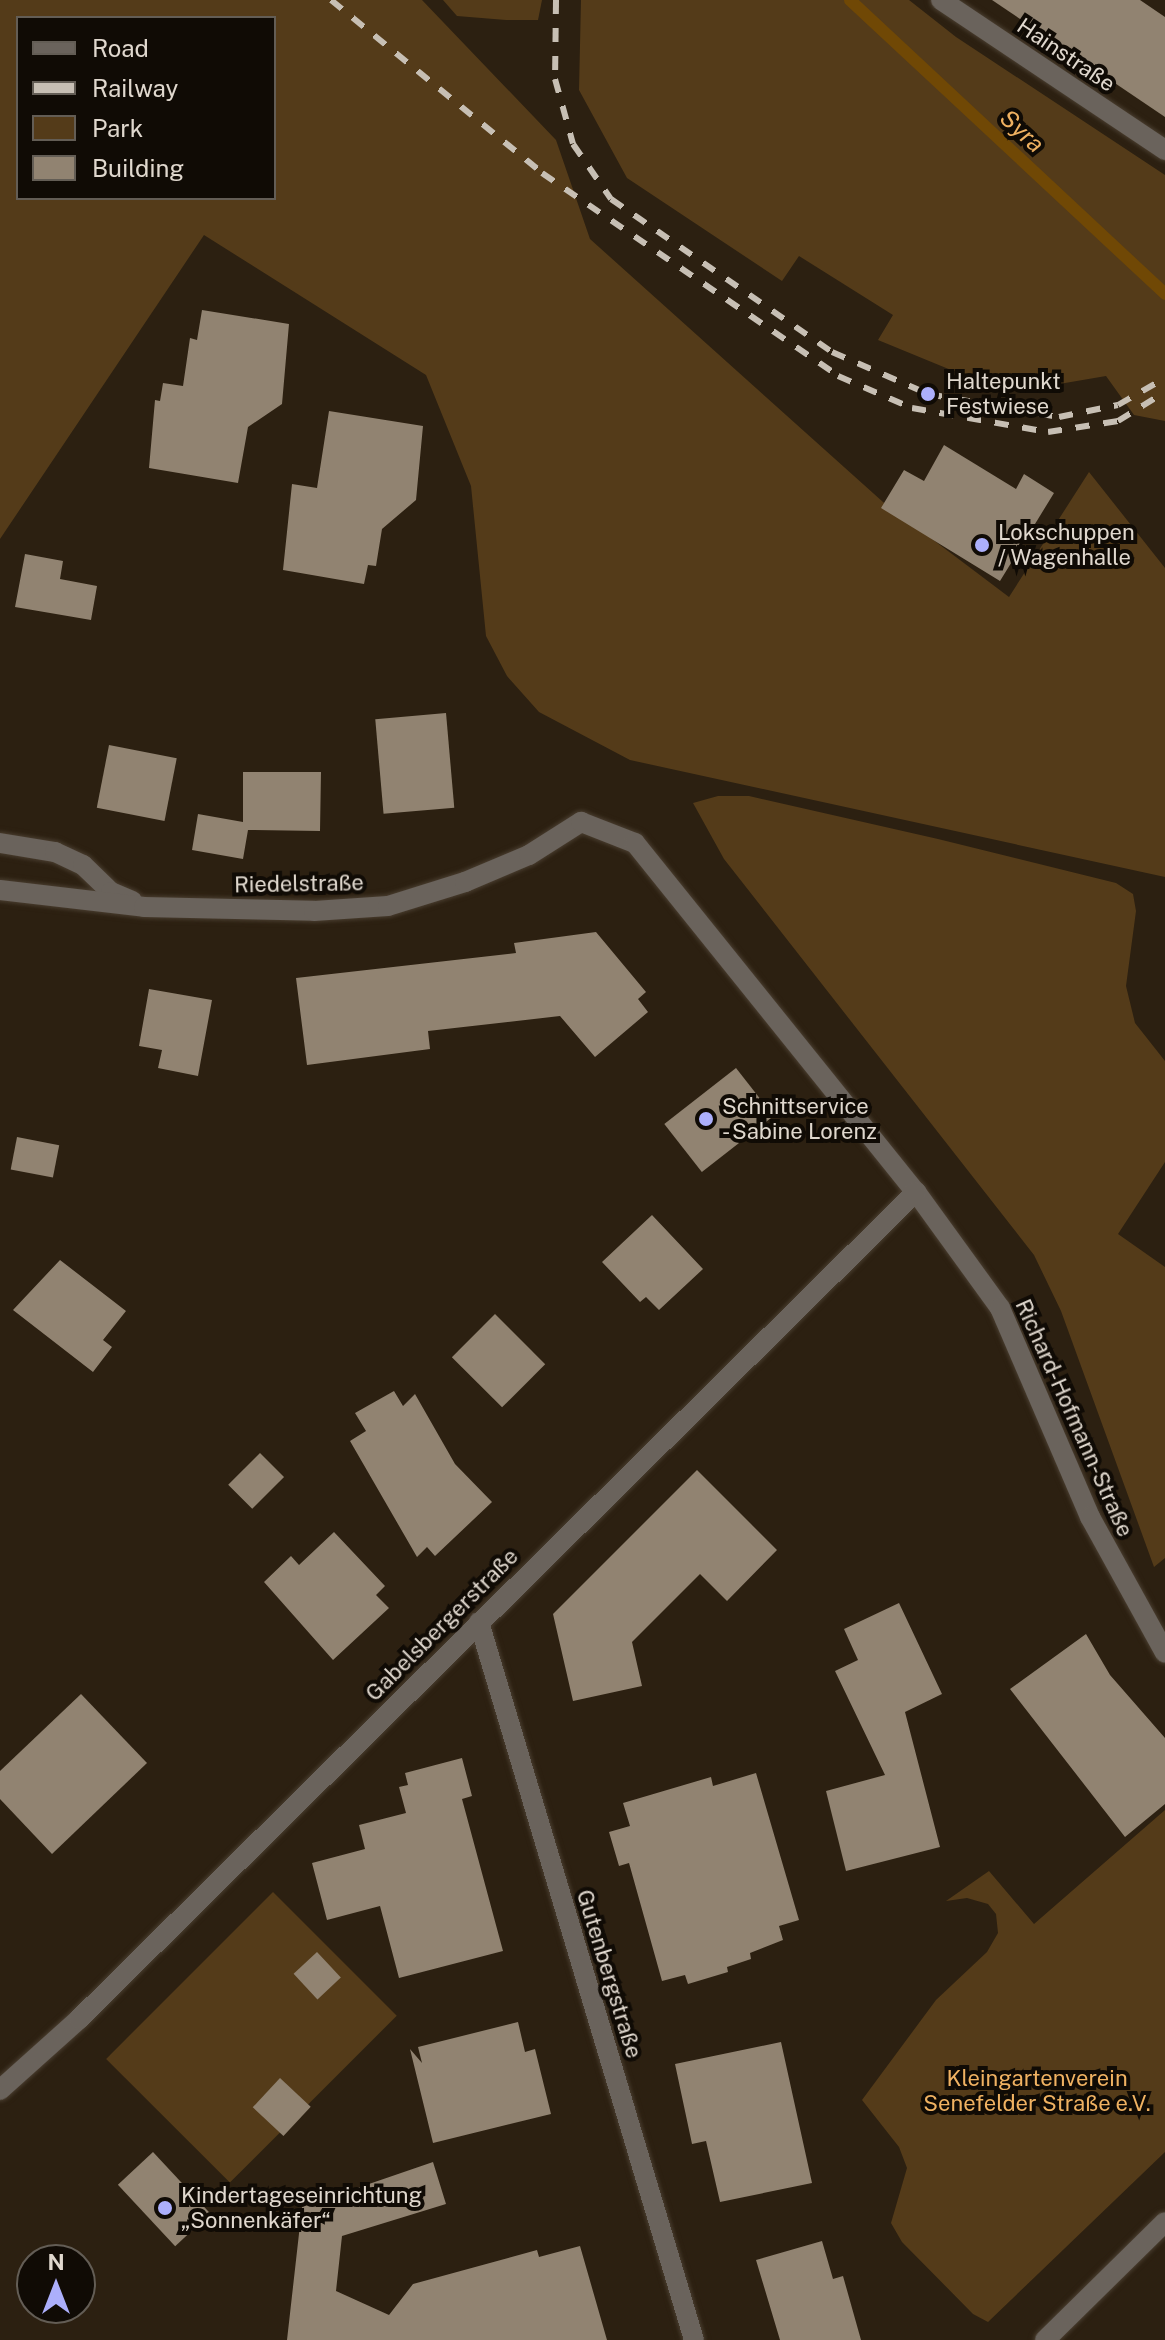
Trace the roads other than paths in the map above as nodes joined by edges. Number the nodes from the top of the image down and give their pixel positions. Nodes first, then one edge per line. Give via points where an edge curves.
1 (941, 0) edge
2 (1165, 150) edge
3 (581, 822) joint
4 (0, 843) edge
5 (0, 890) edge
6 (144, 907) junction
7 (916, 1192) junction
8 (479, 1622) junction
9 (1165, 1653) edge
10 (0, 2090) edge
11 (1165, 2222) edge
12 (694, 2340) edge
13 (1045, 2340) edge

1 - 2 street, Hainstraße
3 - 6 street, Riedelstraße via 529,855 388,906 314,911
3 - 7 street, Richard-Hofmann-Straße via 635,843 667,877
4 - 6 street via 55,852 83,865 111,892
5 - 6 street, Riedelstraße
7 - 8 street, Gabelsbergerstraße
7 - 9 street, Richard-Hofmann-Straße via 1000,1308 1090,1517
8 - 10 street, Gabelsbergerstraße via 79,2019
8 - 12 street, Gutenbergstraße
11 - 13 street

